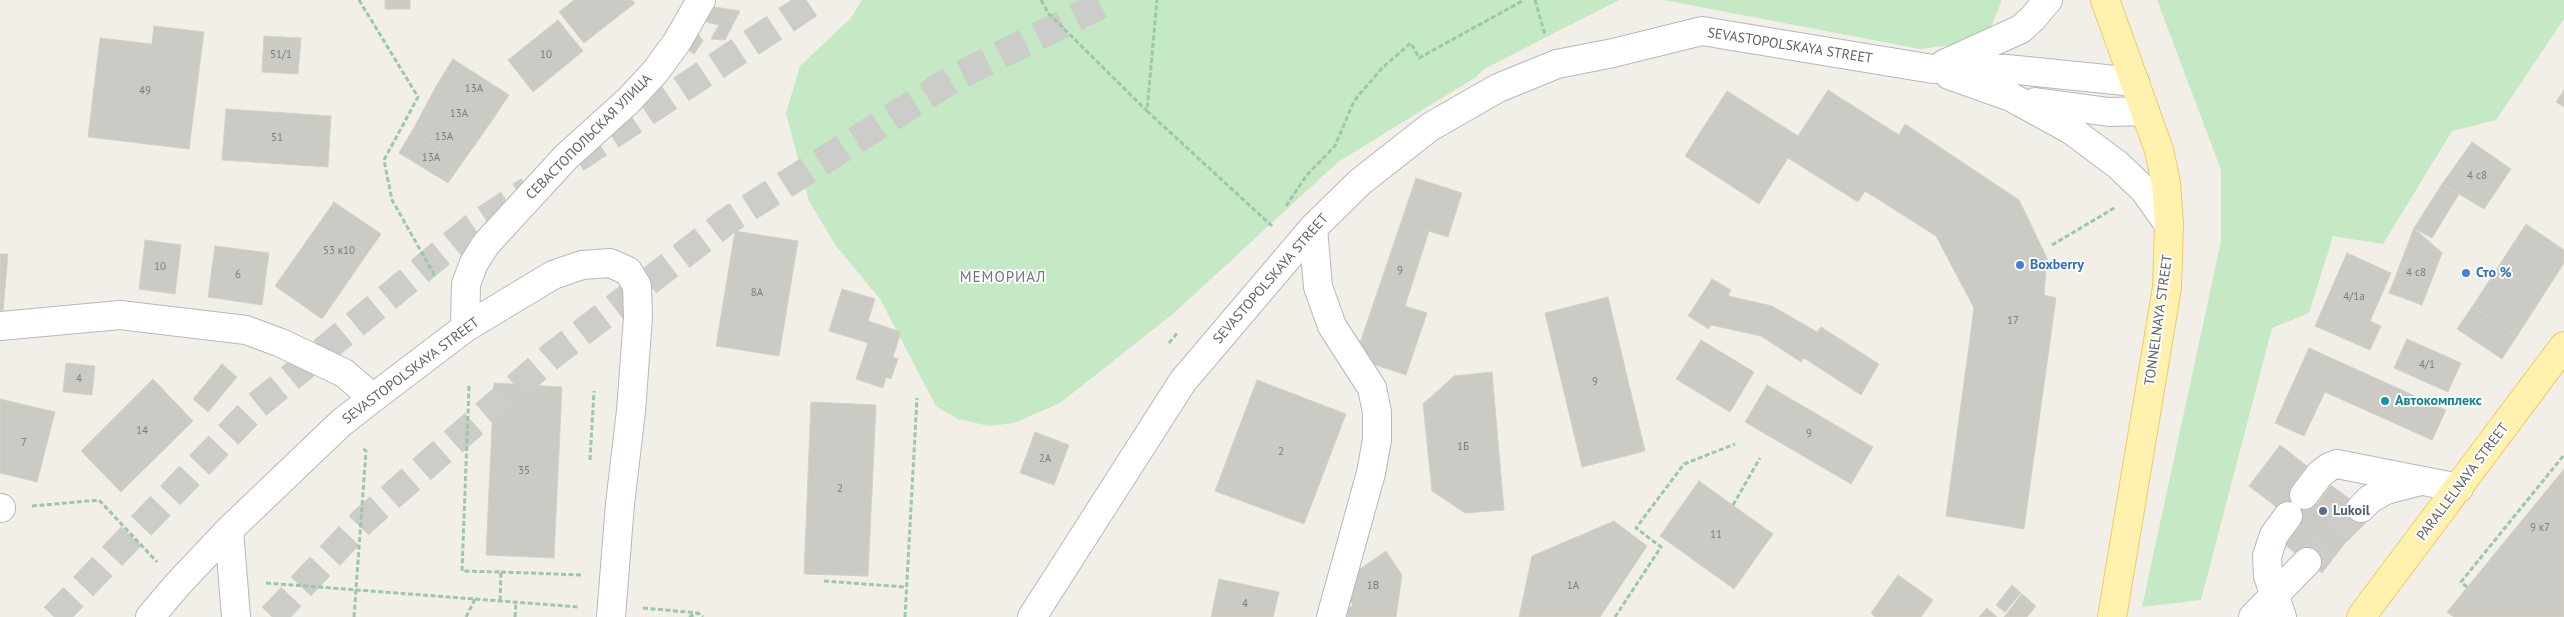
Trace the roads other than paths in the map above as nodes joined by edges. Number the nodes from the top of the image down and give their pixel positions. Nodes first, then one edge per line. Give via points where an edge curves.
1 (701, 0) edge
2 (2048, 0) edge
3 (2105, 0) edge
4 (1933, 68) junction
5 (2135, 82) junction
6 (2011, 97) junction
7 (2145, 111) junction
8 (2170, 225) junction
9 (1313, 228) junction
10 (0, 326) edge
11 (465, 328) junction
12 (2564, 346) edge
13 (373, 398) junction
14 (2424, 481) junction
15 (2459, 488) junction
16 (2361, 508) tunnel mouth
17 (229, 530) junction
18 (2307, 562) tunnel mouth
19 (2278, 606) edge
20 (612, 610) edge
21 (150, 617) edge
22 (236, 617) edge
23 (1032, 617) edge
24 (1331, 617) edge
25 (2112, 617) edge
26 (2253, 617) edge
27 (2360, 617) edge

1 - 11 street, СЕВАСТОПОЛЬСКАЯ УЛИЦА via 655,72 566,157 486,244 466,284
2 - 4 street via 2020,29
3 - 5 main road, TONNELNAYA STREET
4 - 5 street, SEVASTOPOLSKAYA STREET via 2007,69
4 - 6 street, SEVASTOPOLSKAYA STREET
4 - 9 street, SEVASTOPOLSKAYA STREET via 1702,30 1557,64 1498,88 1430,127 1360,182
5 - 7 main road, TONNELNAYA STREET
6 - 7 street, SEVASTOPOLSKAYA STREET via 2108,112
6 - 8 street, SEVASTOPOLSKAYA STREET via 2071,130 2118,165 2145,191
7 - 8 main road, TONNELNAYA STREET via 2159,150
8 - 25 main road, TONNELNAYA STREET via 2167,287
9 - 23 street, SEVASTOPOLSKAYA STREET via 1183,381
9 - 24 street via 1318,287 1332,326 1372,388 1376,412 1377,440 1371,473
10 - 13 street via 120,315 246,330 273,339 344,373
11 - 13 street, SEVASTOPOLSKAYA STREET
11 - 20 street, SEVASTOPOLSKAYA STREET via 554,275 582,265 610,263 628,271 637,286 632,410 620,504
12 - 15 main road, PARALLELNAYA STREET
13 - 17 street, SEVASTOPOLSKAYA STREET via 341,423
14 - 15 street
14 - 16 street via 2386,490
14 - 19 street via 2337,464 2320,474 2274,535 2267,556 2268,576
15 - 27 main road, PARALLELNAYA STREET
17 - 21 street, SEVASTOPOLSKAYA STREET
17 - 22 street
18 - 19 street
19 - 26 street

